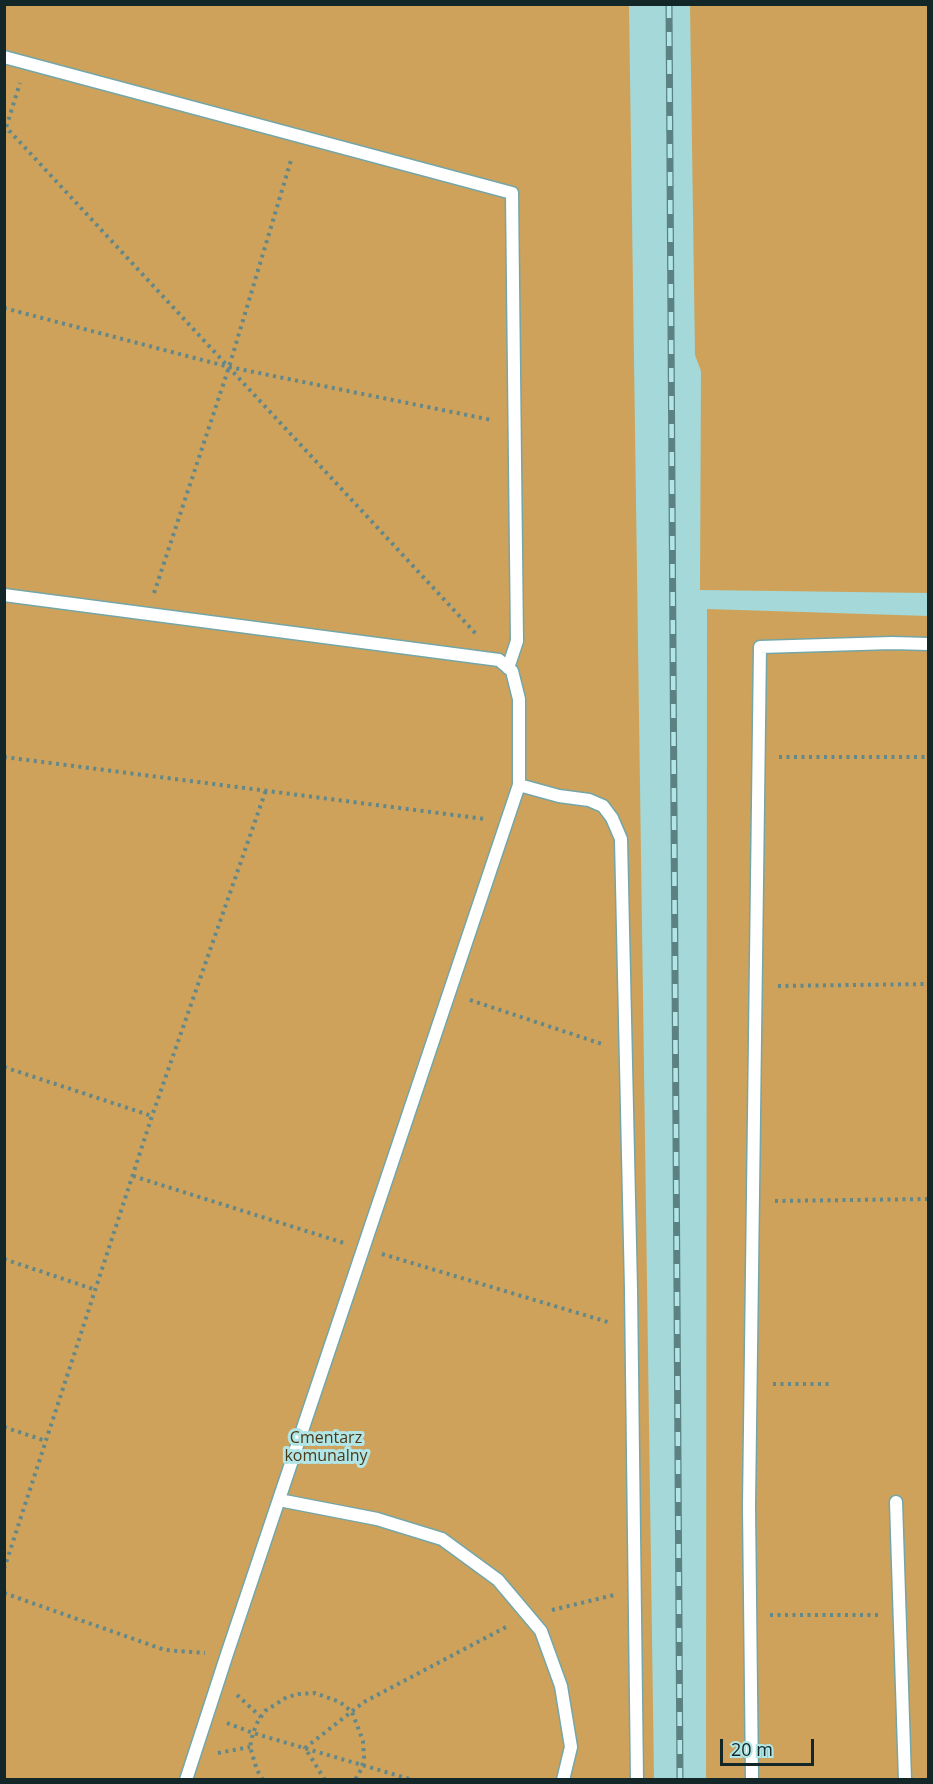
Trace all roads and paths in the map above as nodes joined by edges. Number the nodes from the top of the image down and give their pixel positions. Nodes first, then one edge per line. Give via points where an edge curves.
1 (4, 57) edge
2 (27, 63) junction
3 (5, 126) edge
4 (4, 134) edge
5 (299, 136) junction
6 (4, 308) edge
7 (229, 367) junction
8 (514, 424) junction
9 (4, 595) edge
10 (147, 613) junction
11 (928, 644) edge
12 (508, 668) junction
13 (4, 757) edge
14 (759, 757) junction
15 (928, 757) edge
16 (519, 785) junction
17 (266, 790) junction
18 (507, 822) junction
19 (928, 984) edge
20 (756, 986) junction
21 (449, 993) junction
22 (626, 1052) junction
23 (4, 1067) edge
24 (152, 1116) junction
25 (928, 1198) edge
26 (753, 1202) junction
27 (4, 1259) edge
28 (96, 1290) junction
29 (751, 1384) junction
30 (830, 1384) dead end
31 (4, 1427) edge
32 (46, 1441) junction
33 (279, 1500) junction
34 (896, 1502) dead end
35 (4, 1569) edge
36 (634, 1590) junction
37 (4, 1593) edge
38 (528, 1615) junction
39 (751, 1615) junction
40 (900, 1615) junction
41 (227, 1654) junction
42 (219, 1679) junction
43 (352, 1712) junction
44 (261, 1717) junction
45 (222, 1720) dead end
46 (253, 1733) junction
47 (250, 1746) junction
48 (305, 1748) junction
49 (193, 1757) junction
50 (362, 1764) junction
51 (186, 1779) edge
52 (263, 1779) edge
53 (325, 1779) edge
54 (355, 1779) edge
55 (413, 1779) edge
56 (563, 1779) edge
57 (637, 1779) edge
58 (752, 1779) edge
59 (904, 1779) edge

1 - 2 lane
2 - 3 path
2 - 5 lane
3 - 4 path
3 - 7 path
5 - 7 path
5 - 8 lane via 512,193
6 - 7 path
7 - 8 path
7 - 10 path
7 - 12 path
8 - 12 lane via 517,641
9 - 10 lane
10 - 12 lane via 476,656 499,660
11 - 14 lane via 760,647
12 - 16 lane via 519,699
13 - 17 path
14 - 15 path
14 - 20 lane
16 - 18 lane
16 - 22 lane via 603,806 621,839
17 - 18 path
17 - 24 path
18 - 21 lane
19 - 20 path
20 - 26 lane
21 - 22 path
21 - 33 lane
22 - 36 lane
23 - 24 path
24 - 28 path
25 - 26 path
26 - 29 lane
27 - 28 path
28 - 32 path
29 - 30 path
29 - 39 lane
31 - 32 path
32 - 35 path
33 - 38 lane via 377,1519 442,1539 498,1580
33 - 41 lane
34 - 40 lane
36 - 38 path
36 - 57 lane
37 - 41 path via 165,1650
38 - 43 path
38 - 56 lane via 541,1632 561,1686 571,1746
39 - 40 path
39 - 58 lane
40 - 59 lane
41 - 42 lane
42 - 44 path
42 - 49 lane
43 - 44 path via 340,1702 315,1693 287,1697
43 - 48 path
43 - 50 path via 363,1741
44 - 46 path
45 - 46 path
46 - 47 path
46 - 48 path
47 - 49 path
47 - 52 path via 256,1770
48 - 50 path
48 - 53 path
49 - 51 lane
50 - 54 path
50 - 55 path

